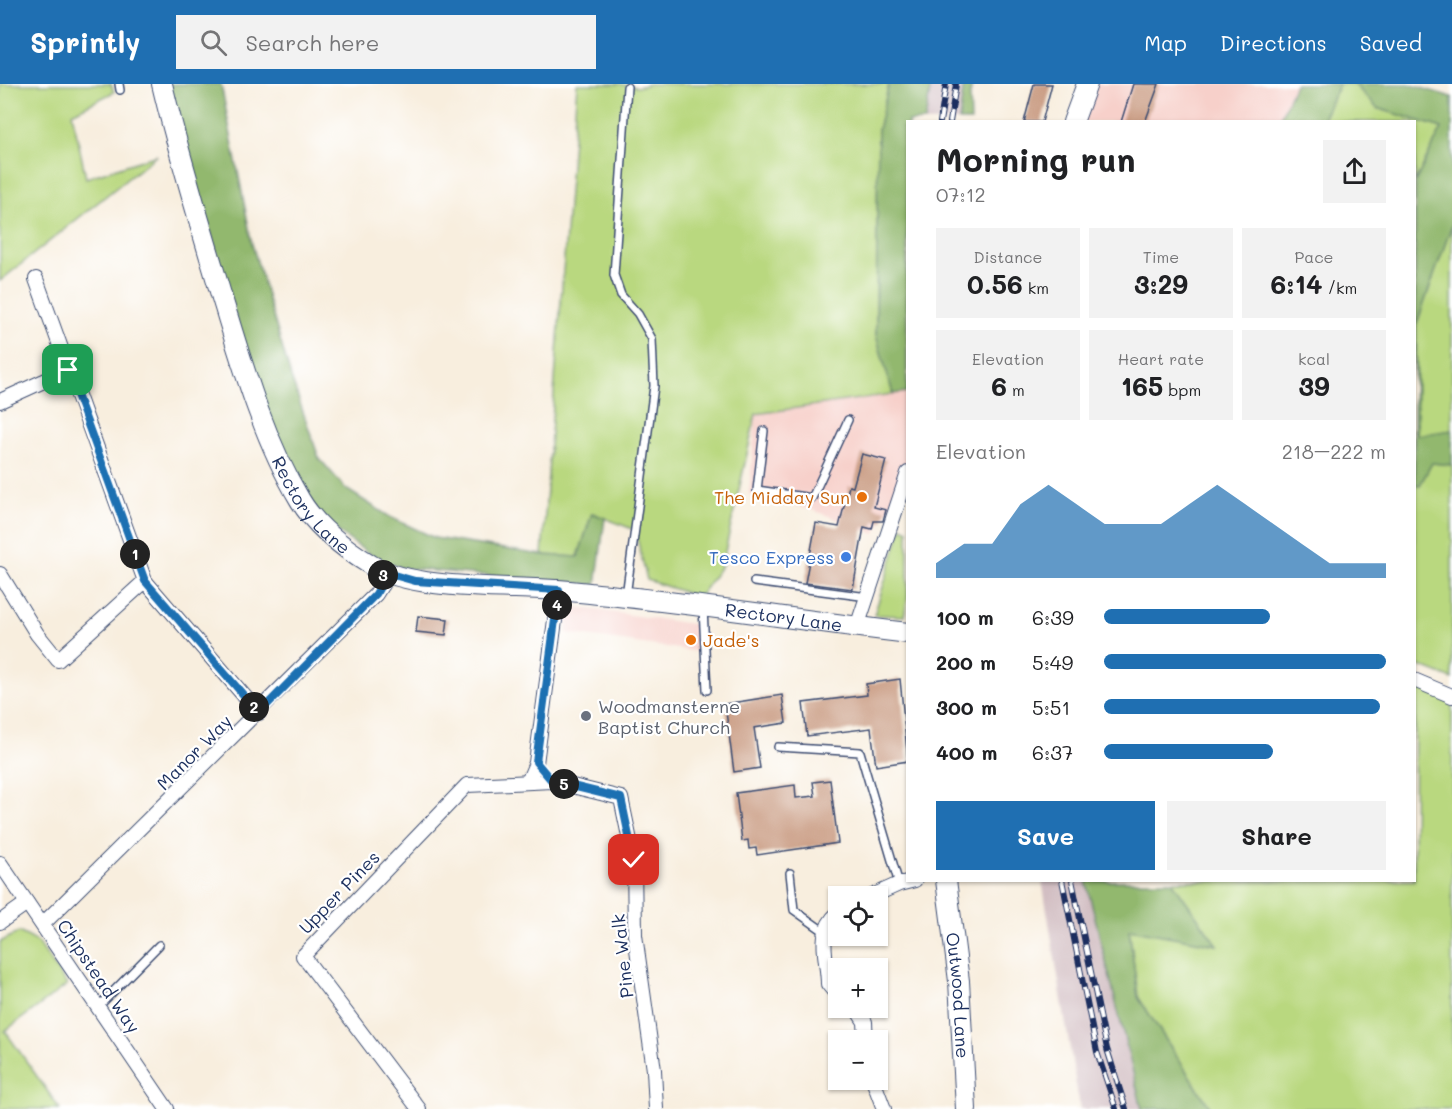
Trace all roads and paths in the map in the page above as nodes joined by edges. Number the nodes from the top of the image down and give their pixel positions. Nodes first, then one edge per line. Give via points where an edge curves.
1 (162, 84) edge
2 (1087, 84) edge
3 (627, 87) dead end
4 (1074, 120) edge
5 (36, 279) dead end
6 (68, 370) junction
7 (0, 401) edge
8 (848, 420) dead end
9 (764, 431) dead end
10 (906, 485) edge
11 (901, 516) edge
12 (383, 572) junction
13 (0, 574) edge
14 (145, 581) junction
15 (754, 582) dead end
16 (559, 590) junction
17 (867, 597) junction
18 (626, 598) junction
19 (703, 608) junction
20 (857, 627) junction
21 (906, 633) edge
22 (1416, 681) edge
23 (707, 690) dead end
24 (1452, 696) edge
25 (259, 713) junction
26 (778, 747) dead end
27 (536, 762) junction
28 (552, 781) junction
29 (528, 782) junction
30 (0, 863) edge
31 (790, 873) dead end
32 (907, 882) edge
33 (946, 882) edge
34 (899, 884) junction
35 (888, 889) edge
36 (27, 903) junction
37 (0, 922) edge
38 (43, 924) junction
39 (828, 924) edge
40 (825, 932) junction
41 (159, 945) dead end
42 (828, 971) edge
43 (98, 1006) junction
44 (877, 1090) edge
45 (167, 1109) edge
46 (419, 1109) edge
47 (656, 1109) edge
48 (884, 1109) edge
49 (966, 1109) edge

1 - 12 main road, Rectory Lane via 179,158 246,375 273,444 300,499 317,522
2 - 4 main road
3 - 18 lane via 614,275 621,295 652,339 654,386
5 - 6 street
6 - 7 street
6 - 14 street
8 - 9 lane via 812,498 757,490
10 - 11 street
11 - 17 street
12 - 16 main road, Rectory Lane via 415,581
12 - 25 street, Manor Way via 376,594
13 - 14 street via 58,660
14 - 25 street
15 - 17 lane
16 - 18 main road, Rectory Lane
16 - 27 street
17 - 20 street
18 - 19 main road, Rectory Lane
19 - 20 main road, Rectory Lane
19 - 23 lane
20 - 21 main road, Rectory Lane
22 - 24 street
25 - 38 street, Manor Way
26 - 34 lane via 860,752
27 - 28 street
27 - 29 street
28 - 29 street, Pine Walk
28 - 47 street, Pine Walk via 621,798 634,860 635,935
29 - 46 street, Upper Pines via 467,785 303,956
30 - 36 street, Chipstead Way
31 - 40 lane via 794,910
32 - 34 street
33 - 49 main road, Outwood Lane via 959,981
34 - 35 street
36 - 37 street
36 - 38 street, Chipstead Way
38 - 43 street, Chipstead Way
39 - 40 street
40 - 42 street via 823,952
41 - 43 lane
43 - 45 street, Chipstead Way
44 - 48 street

